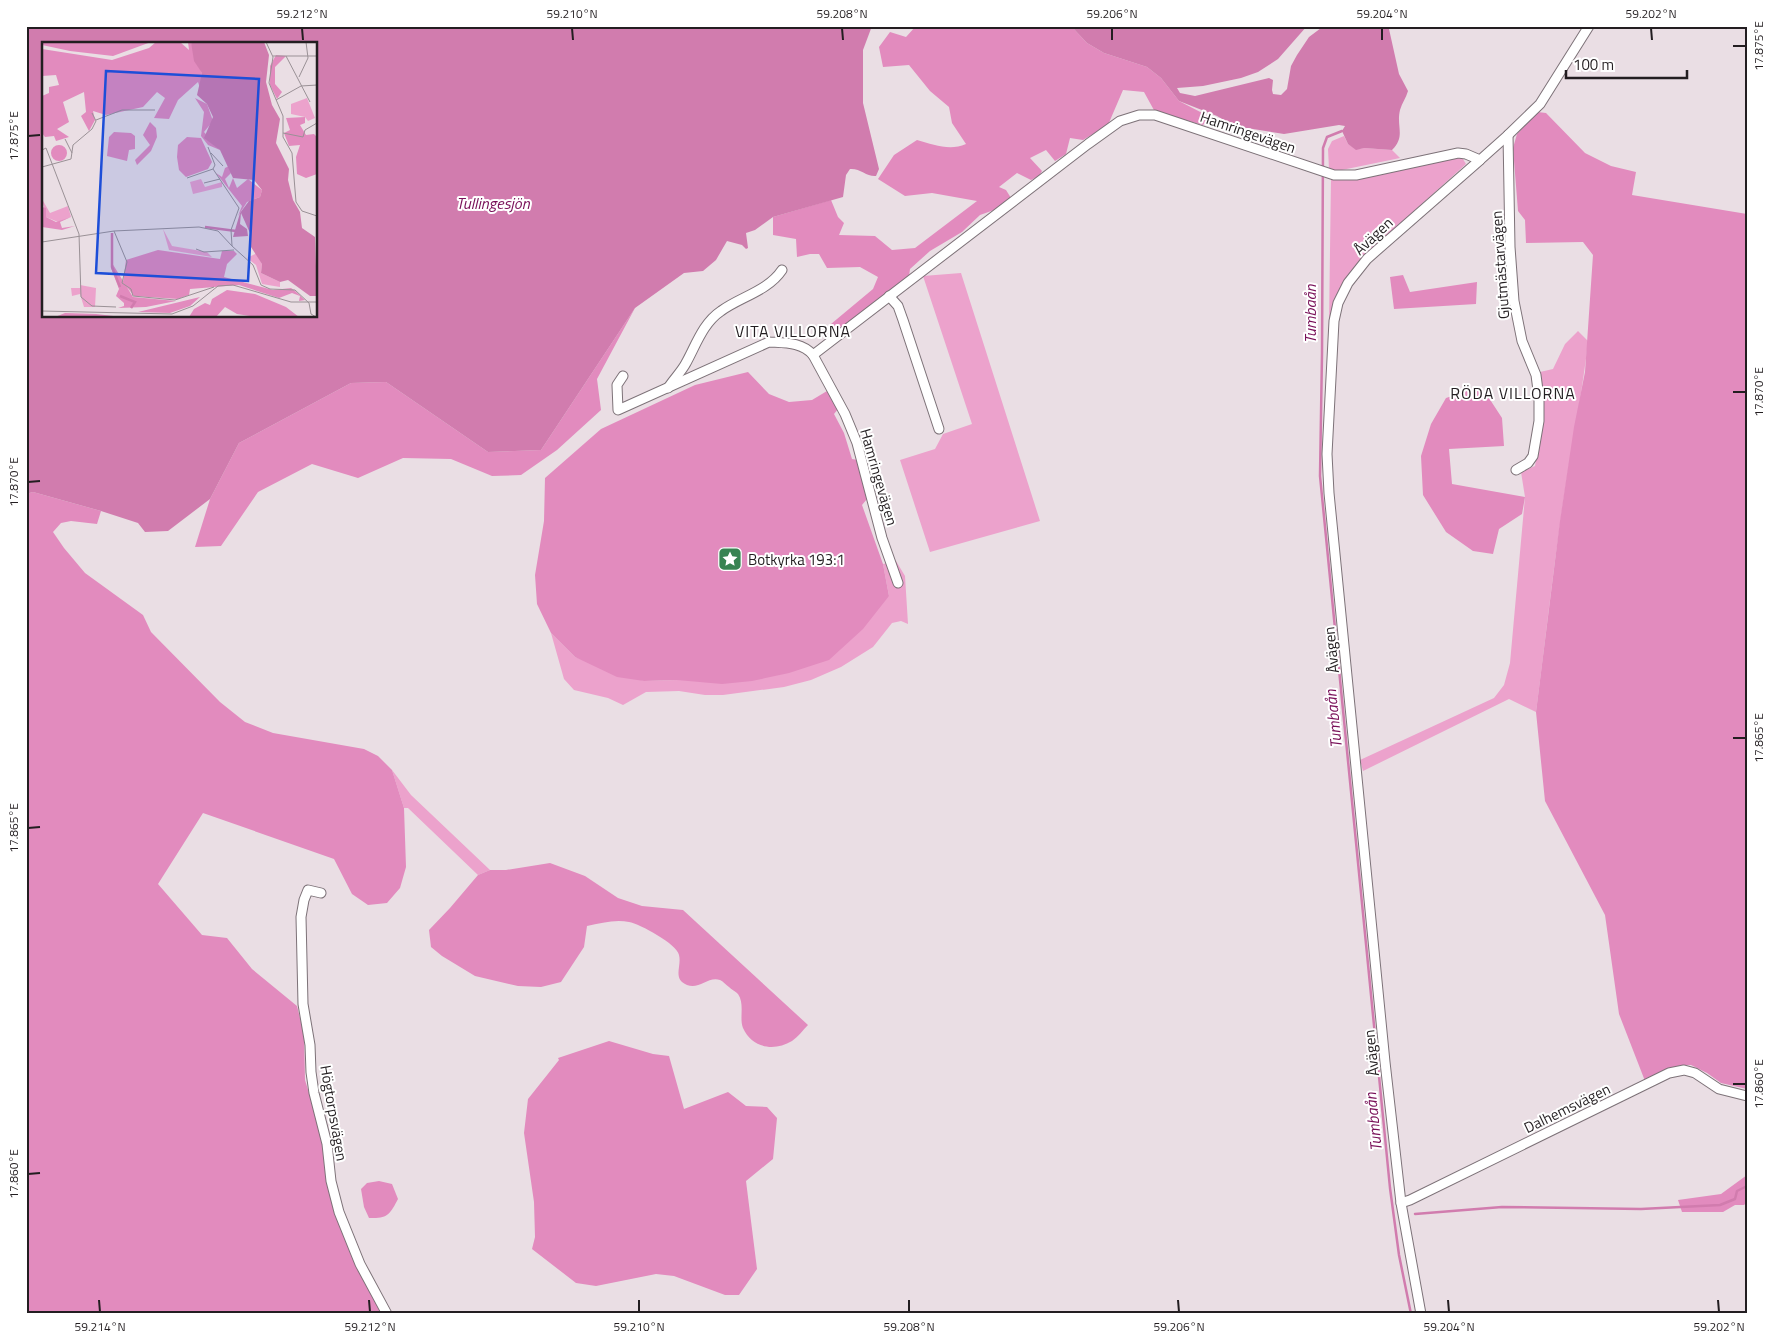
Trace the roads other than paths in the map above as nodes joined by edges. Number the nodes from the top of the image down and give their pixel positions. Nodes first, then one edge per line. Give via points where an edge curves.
1 (1590, 26) edge
2 (1508, 135) junction
3 (1480, 160) junction
4 (782, 270) dead end
5 (889, 296) junction
6 (813, 355) junction
7 (623, 376) dead end
8 (667, 388) junction
9 (939, 429) dead end
10 (1516, 470) dead end
11 (898, 583) dead end
12 (321, 892) dead end
13 (1747, 1096) edge
14 (1401, 1203) junction
15 (387, 1314) edge
16 (1421, 1314) edge

1 - 2 street via 1540,104
2 - 3 street
2 - 10 street, Gjutmästarvägen via 1514,301 1522,341 1536,374 1539,398 1533,456
3 - 5 street, Hamringevägen via 1458,153 1356,175 1334,175 1155,115 1139,115 1120,122 1088,144
3 - 14 street, Åvägen via 1367,259 1348,283 1334,321 1327,454 1329,493
4 - 8 street via 776,278 713,318
5 - 6 street, Hamringevägen
5 - 9 street via 898,306
6 - 8 street via 801,346 769,342
6 - 11 street, Hamringevägen via 857,443 882,538
7 - 8 street via 616,385 618,410
12 - 15 street, Högtorpsvägen via 308,890 301,917 303,1004 310,1038 314,1093 339,1212 360,1264
13 - 14 street, Dalhemsvägen via 1719,1089 1695,1073 1684,1070 1669,1073
14 - 16 street, Åvägen

